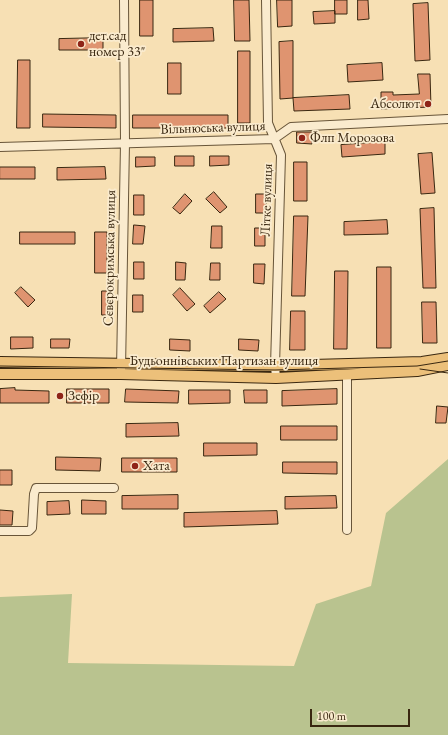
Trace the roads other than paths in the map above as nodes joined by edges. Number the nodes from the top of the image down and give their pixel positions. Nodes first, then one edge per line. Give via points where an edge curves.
1 (124, 0) edge
2 (266, 0) edge
3 (448, 119) edge
4 (274, 139) junction
5 (125, 143) junction
6 (0, 147) edge
7 (448, 358) edge
8 (0, 362) edge
9 (121, 364) junction
10 (448, 365) edge
11 (275, 366) junction
12 (0, 374) edge
13 (121, 374) junction
14 (347, 374) junction
15 (276, 378) junction
16 (114, 488) dead end
17 (347, 530) dead end
18 (0, 531) edge

1 - 5 street, Сєвєрокримська вулиця
2 - 4 street, Літке вулиця via 268,123
3 - 4 street, Вільнюська вулиця via 291,127
4 - 5 street, Вільнюська вулиця
4 - 11 street, Літке вулиця via 281,155
5 - 6 street, Вільнюська вулиця
5 - 9 street, Сєвєрокримська вулиця
7 - 11 main road, Будьоннівських Партизан вулиця via 422,362
8 - 9 main road, Будьоннівських Партизан вулиця
9 - 11 main road, Будьоннівських Партизан вулиця
9 - 13 street, Сєвєрокримська вулиця
10 - 14 main road, Будьоннівських Партизан вулиця via 417,371
11 - 15 street, Літке вулиця
12 - 13 main road, Будьоннівських Партизан вулиця
13 - 15 main road, Будьоннівських Партизан вулиця
14 - 15 main road, Будьоннівських Партизан вулиця
14 - 17 street
16 - 18 street via 36,488 32,528 29,531

